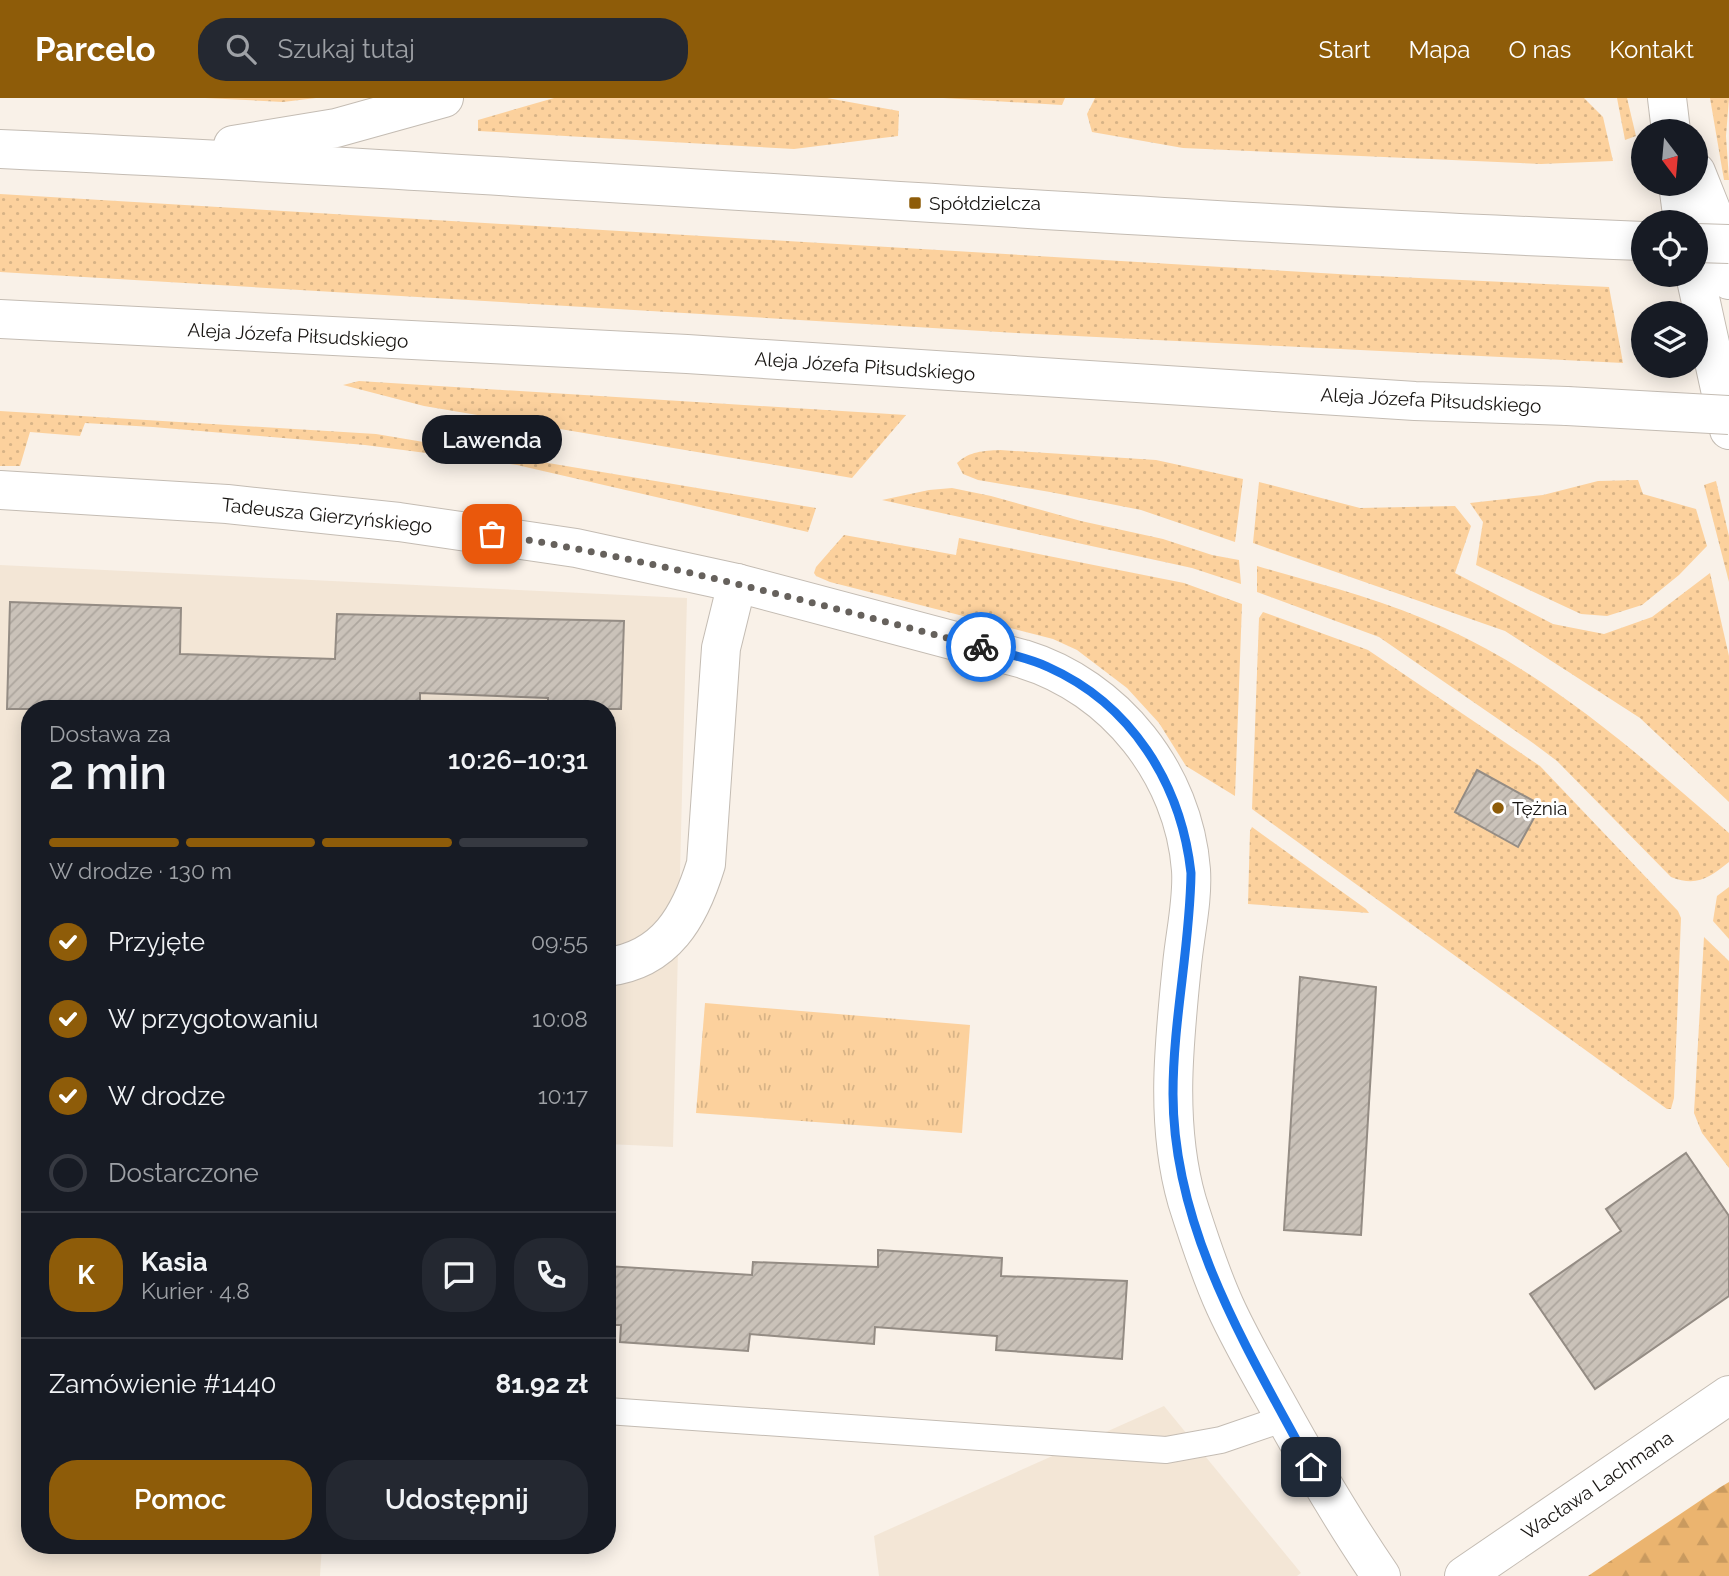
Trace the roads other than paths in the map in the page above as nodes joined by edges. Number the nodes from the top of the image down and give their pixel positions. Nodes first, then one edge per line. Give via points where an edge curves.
1 (363, 98) edge
2 (444, 98) edge
3 (336, 128) junction
4 (0, 149) edge
5 (161, 156) junction
6 (1706, 196) edge
7 (1631, 241) edge
8 (1708, 243) edge
9 (1729, 244) edge
10 (1729, 280) edge
11 (1698, 287) edge
12 (0, 319) edge
13 (1729, 415) edge
14 (1729, 430) edge
15 (0, 490) edge
16 (737, 583) junction
17 (616, 965) edge
18 (1729, 1395) edge
19 (616, 1412) edge
20 (1284, 1418) junction
21 (1381, 1576) edge
22 (1464, 1576) edge

1 - 3 main road
2 - 3 main road
3 - 5 main road
4 - 5 main road
5 - 7 main road via 915,203
6 - 10 main road
8 - 9 main road, bridge
11 - 14 main road
12 - 13 main road, Aleja Józefa Piłsudskiego, bridge
15 - 16 main road, Tadeusza Gierzyńskiego via 227,504 426,526 576,548
16 - 17 main road via 721,648 706,864 698,889 671,934 654,951
16 - 20 main road, Tadeusza Gierzyńskiego via 1046,666 1095,695 1146,746 1178,812 1191,873 1174,1063 1177,1156 1187,1200 1225,1306
18 - 22 main road, Wacława Lachmana
19 - 20 lane via 1166,1450 1221,1440
20 - 21 main road, Tadeusza Gierzyńskiego

